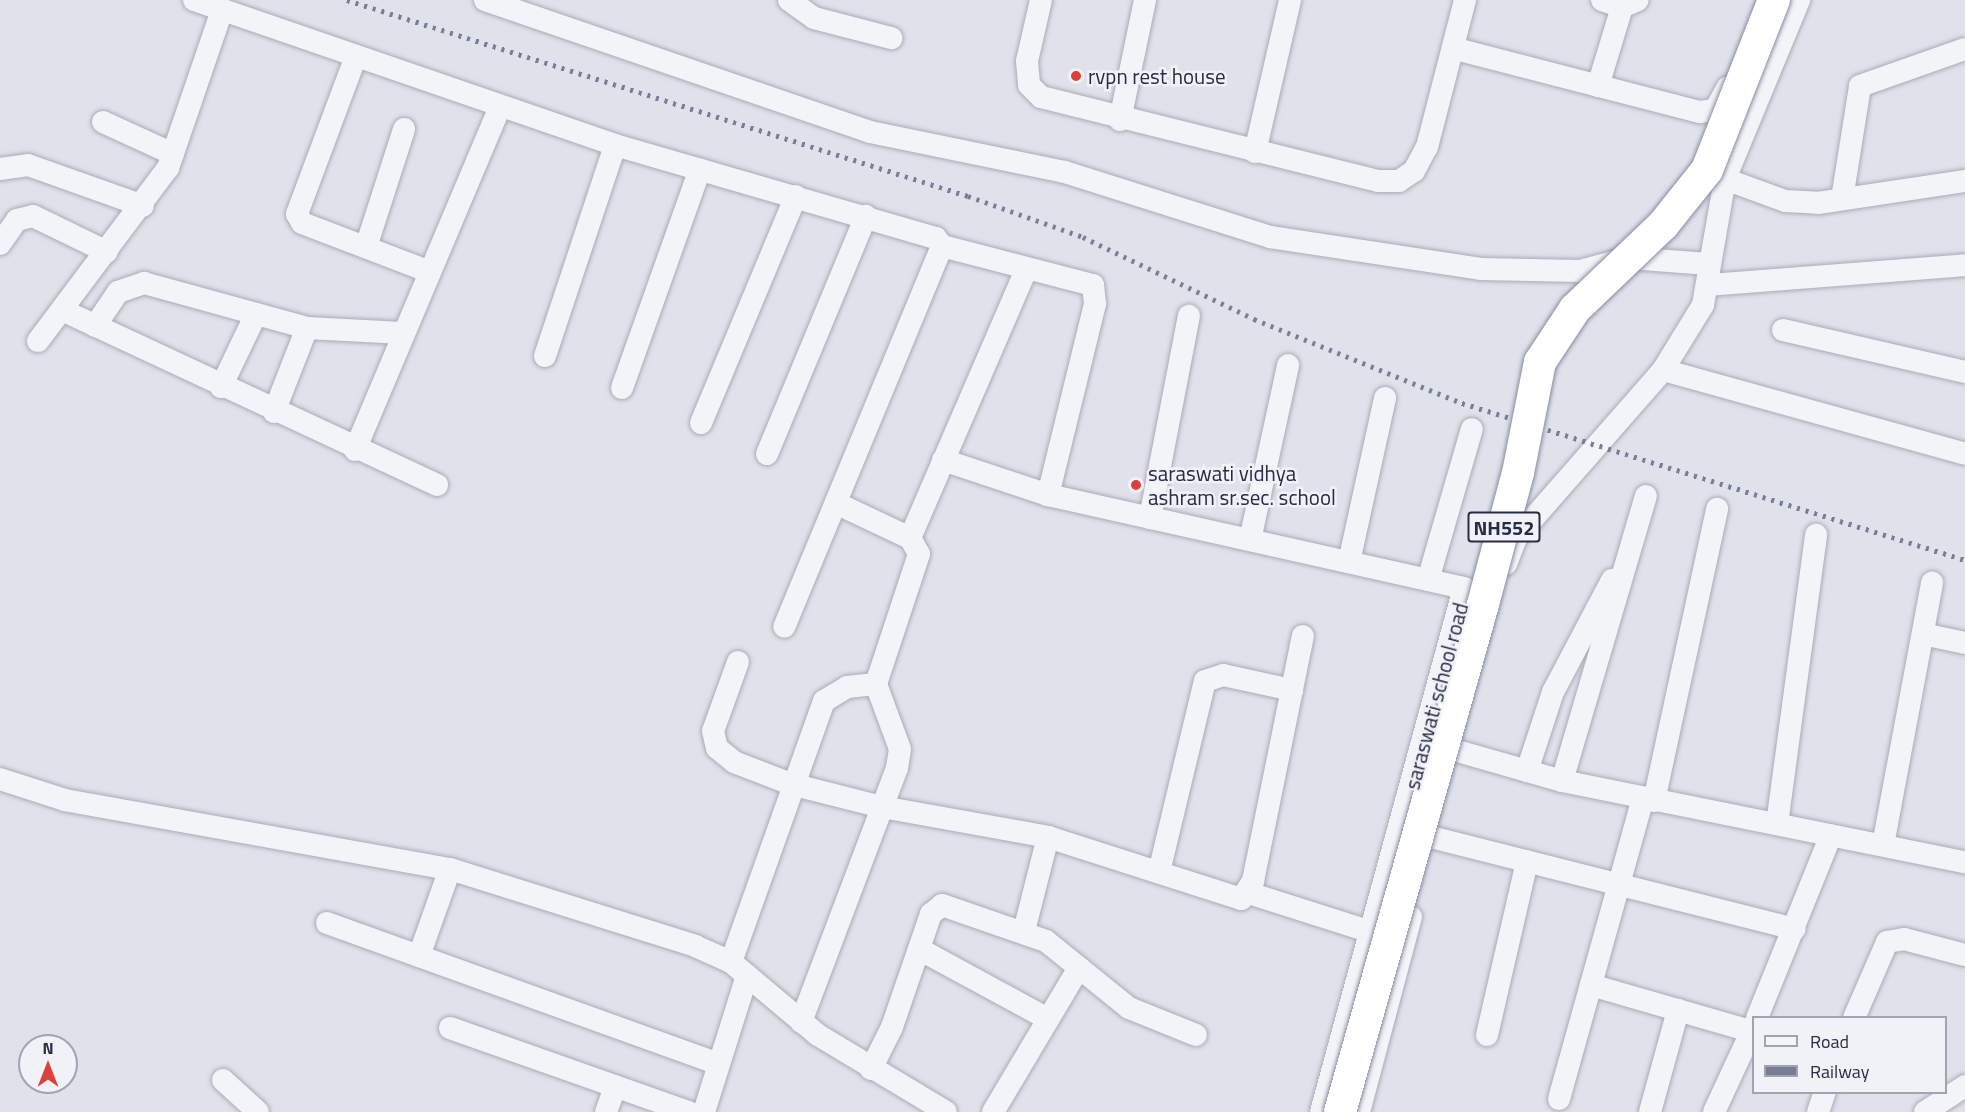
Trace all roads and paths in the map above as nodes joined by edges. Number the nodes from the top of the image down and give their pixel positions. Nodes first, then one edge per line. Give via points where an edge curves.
1 (194, 0) edge
2 (485, 0) edge
3 (789, 0) edge
4 (1041, 0) edge
5 (1145, 0) edge
6 (1290, 0) edge
7 (1465, 0) edge
8 (1757, 0) edge
9 (1774, 0) edge
10 (1799, 0) edge
11 (1621, 2) edge
12 (222, 10) junction
13 (891, 38) dead end
14 (1965, 49) edge
15 (1456, 50) junction
16 (356, 56) junction
17 (1598, 86) junction
18 (500, 106) junction
19 (1120, 120) junction
20 (103, 122) dead end
21 (404, 129) dead end
22 (615, 145) junction
23 (1255, 152) junction
24 (173, 154) junction
25 (700, 169) junction
26 (0, 170) edge
27 (1725, 179) junction
28 (1965, 181) edge
29 (796, 196) junction
30 (1842, 199) junction
31 (142, 206) junction
32 (866, 216) junction
33 (0, 244) edge
34 (942, 246) junction
35 (366, 247) junction
36 (107, 252) junction
37 (1965, 265) edge
38 (1026, 270) junction
39 (428, 271) junction
40 (1708, 275) junction
41 (62, 310) junction
42 (256, 314) junction
43 (1189, 316) dead end
44 (95, 326) junction
45 (307, 328) junction
46 (1783, 330) dead end
47 (403, 333) junction
48 (38, 341) dead end
49 (544, 356) dead end
50 (1288, 365) dead end
51 (1663, 370) junction
52 (1965, 372) edge
53 (221, 387) junction
54 (622, 388) dead end
55 (1385, 398) dead end
56 (274, 412) junction
57 (701, 423) dead end
58 (1472, 429) dead end
59 (355, 450) junction
60 (766, 454) dead end
61 (1965, 454) edge
62 (944, 460) junction
63 (437, 485) dead end
64 (1048, 495) junction
65 (1646, 496) dead end
66 (836, 503) junction
67 (1717, 509) dead end
68 (1150, 518) junction
69 (1816, 535) dead end
70 (910, 538) junction
71 (1250, 540) junction
72 (1628, 560) junction
73 (1349, 562) junction
74 (1428, 580) junction
75 (1932, 583) dead end
76 (784, 627) dead end
77 (1923, 634) junction
78 (1303, 636) dead end
79 (1965, 643) edge
80 (738, 662) dead end
81 (876, 684) junction
82 (1292, 690) junction
83 (1454, 750) junction
84 (1527, 771) junction
85 (0, 779) edge
86 (1562, 781) junction
87 (791, 784) junction
88 (1648, 799) junction
89 (882, 807) junction
90 (1777, 824) junction
91 (1831, 834) junction
92 (1048, 837) junction
93 (1431, 837) junction
94 (1883, 844) junction
95 (1527, 862) junction
96 (1965, 862) edge
97 (450, 869) junction
98 (1159, 872) junction
99 (1618, 886) junction
100 (1249, 893) junction
101 (327, 923) dead end
102 (1795, 929) junction
103 (1024, 930) junction
104 (1371, 932) junction
105 (919, 949) junction
106 (1965, 954) edge
107 (419, 956) junction
108 (1079, 968) junction
109 (739, 969) junction
110 (1591, 984) junction
111 (1678, 1010) junction
112 (1758, 1016) edge
113 (1854, 1016) edge
114 (1048, 1019) junction
115 (801, 1022) junction
116 (1752, 1025) edge
117 (450, 1028) dead end
118 (1752, 1029) edge
119 (1196, 1035) dead end
120 (1487, 1035) dead end
121 (718, 1064) junction
122 (871, 1069) junction
123 (223, 1080) dead end
124 (1965, 1086) edge
125 (615, 1087) junction
126 (1824, 1094) edge
127 (1559, 1099) dead end
128 (258, 1112) edge
129 (606, 1112) edge
130 (689, 1112) edge
131 (704, 1112) edge
132 (946, 1112) edge
133 (993, 1112) edge
134 (1321, 1112) edge
135 (1340, 1112) edge
136 (1359, 1112) edge
137 (1650, 1112) edge
138 (1714, 1112) edge
139 (1818, 1112) edge
140 (1925, 1112) edge

1 - 12 street
2 - 40 street via 870,132 1065,172 1270,237 1480,269 1580,271 1629,258
3 - 13 street via 814,18
4 - 19 street via 1027,61 1029,85 1041,97 1064,107
5 - 19 street
6 - 23 street
7 - 15 street
8 - 17 street via 1723,102 1715,110
9 - 135 highway, NH552, bridge via 1707,170 1664,225 1575,309 1540,362 1518,473 1482,608
10 - 27 street
11 - 17 street
12 - 16 street
12 - 24 street
14 - 30 street via 1860,86
15 - 17 street
15 - 23 street via 1427,147 1414,171 1399,181
16 - 18 street
16 - 35 street via 297,214 302,222
18 - 22 street
18 - 39 street
19 - 23 street
20 - 24 street
21 - 35 street
22 - 25 street
22 - 49 street
24 - 31 street
25 - 29 street
25 - 54 street
26 - 31 street via 28,165
27 - 30 street via 1785,201
27 - 40 street
28 - 30 street
29 - 32 street
29 - 57 street
31 - 36 street
32 - 34 street via 929,233
32 - 60 street
33 - 36 street via 17,220 33,216
34 - 38 street
34 - 66 street
35 - 39 street
36 - 41 street
37 - 40 street
38 - 62 street
38 - 64 street via 1085,281 1096,293
39 - 47 street
40 - 51 street via 1703,305
41 - 44 street
41 - 48 street
42 - 44 street via 144,283 118,292
42 - 45 street
42 - 53 street
43 - 68 street
44 - 53 street
45 - 47 street
45 - 56 street
46 - 52 street
47 - 59 street
50 - 71 street
51 - 61 street
51 - 83 street via 1516,538 1494,596
53 - 56 street
55 - 73 street
56 - 59 street
58 - 74 street
59 - 63 street
62 - 64 street, saraswati school road
62 - 70 street
64 - 68 street, saraswati school road
65 - 72 street
66 - 70 street
66 - 76 street
67 - 88 street
68 - 71 street, saraswati school road
69 - 90 street
70 - 81 street via 917,544 916,567
71 - 73 street, saraswati school road
72 - 84 street via 1553,692
72 - 86 street
73 - 74 street, saraswati school road
74 - 104 street, saraswati school road via 1464,588 1465,600
75 - 77 street
77 - 79 street
77 - 94 street
78 - 82 street
80 - 87 street via 713,731 717,748 734,762
81 - 87 street via 847,687 824,701
81 - 89 street via 900,749
82 - 98 street via 1223,675 1205,681
82 - 100 street
83 - 84 street
83 - 93 street
84 - 86 street
85 - 97 street via 65,800
86 - 88 street
87 - 89 street
87 - 109 street
88 - 90 street
88 - 99 street
89 - 92 street
89 - 115 street
90 - 91 street
91 - 94 street
91 - 102 street
92 - 98 street
92 - 103 street
93 - 95 street
93 - 136 street
94 - 96 street
95 - 99 street
95 - 120 street
97 - 107 street
97 - 109 street via 569,903
98 - 100 street via 1230,898
99 - 102 street
99 - 110 street
100 - 104 street
101 - 107 street
102 - 112 street
103 - 105 street via 942,905 931,914
103 - 108 street
104 - 134 street, saraswati school road
105 - 114 street
105 - 122 street
106 - 113 street via 1904,939 1887,942
107 - 121 street
108 - 114 street
108 - 119 street via 1129,1008
109 - 115 street
109 - 121 street
110 - 111 street
110 - 127 street
111 - 116 street
111 - 137 street
114 - 133 street
115 - 122 street
117 - 125 street
118 - 138 street
121 - 131 street
122 - 132 street
123 - 128 street
124 - 140 street
125 - 129 street
125 - 130 street
126 - 139 street

